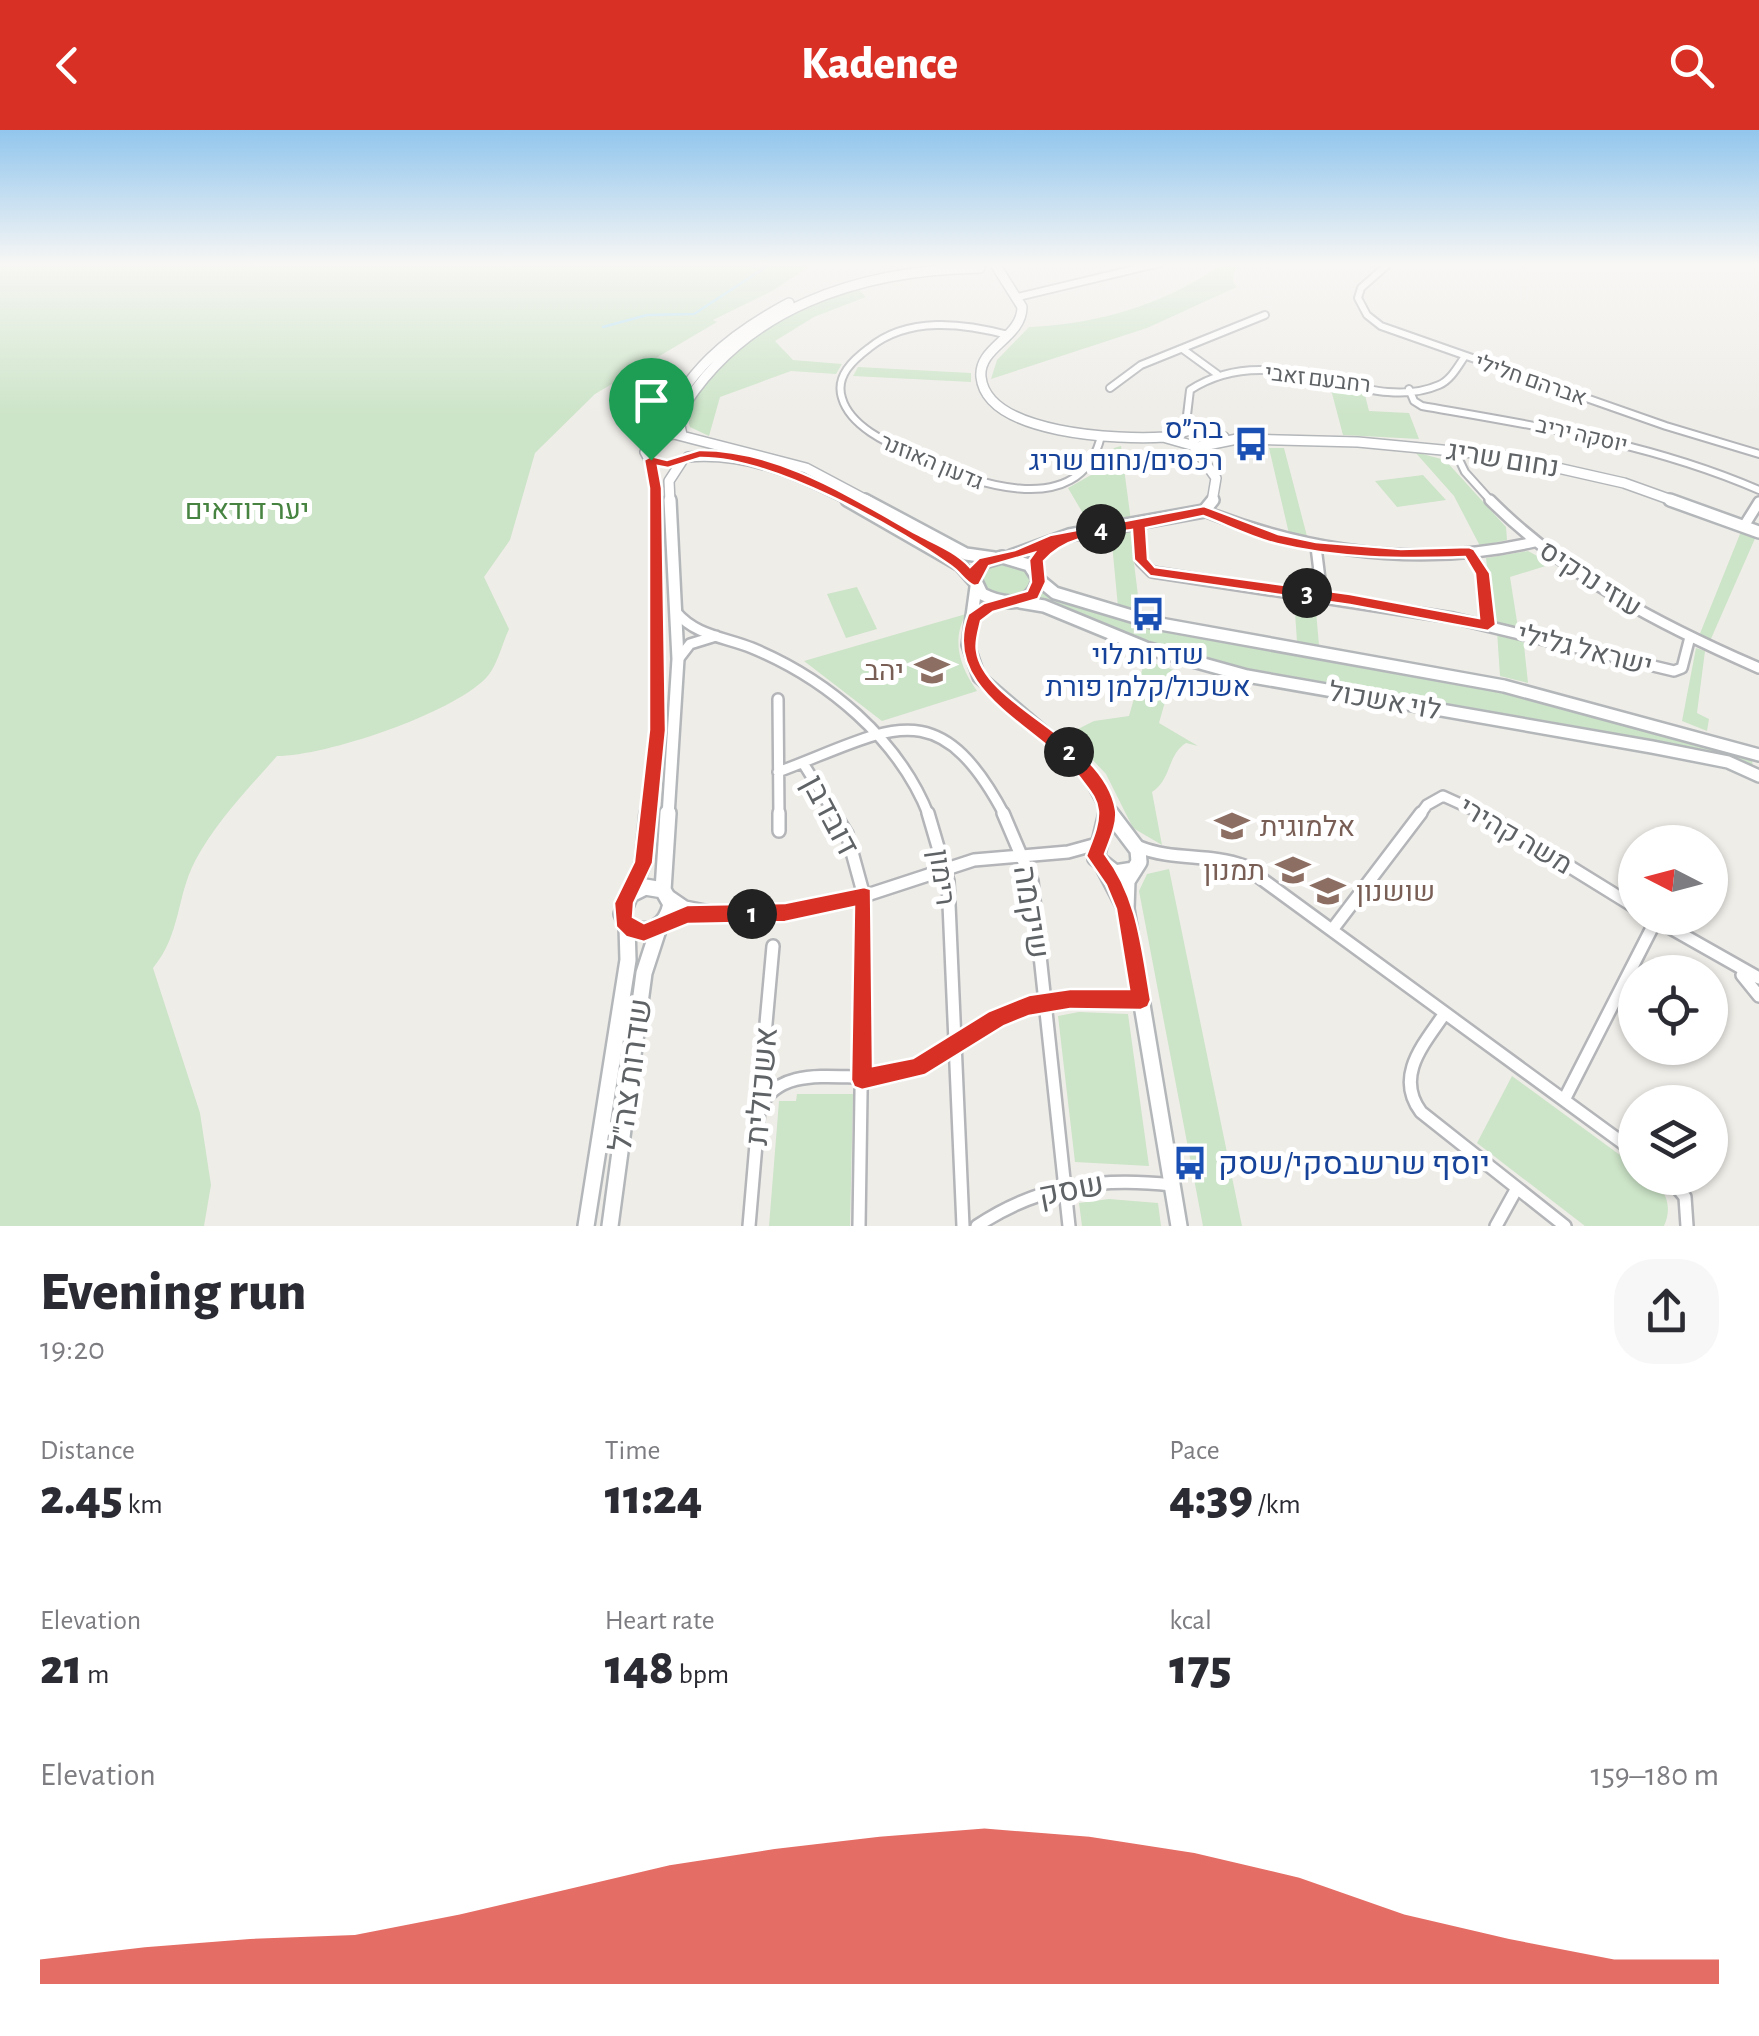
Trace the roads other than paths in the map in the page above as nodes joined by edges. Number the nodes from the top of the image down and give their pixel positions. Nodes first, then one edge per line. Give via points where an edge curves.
1 (770, 314) edge
2 (785, 314) edge
3 (1020, 314) edge
4 (1366, 314) edge
5 (1265, 315) dead end
6 (1008, 336) junction
7 (1184, 350) junction
8 (1465, 356) junction
9 (1218, 374) junction
10 (1110, 388) dead end
11 (1409, 389) junction
12 (1188, 417) junction
13 (685, 436) junction
14 (1101, 436) junction
15 (657, 437) junction
16 (1206, 438) junction
17 (1187, 439) junction
18 (1454, 449) junction
19 (1759, 454) edge
20 (685, 459) junction
21 (651, 460) junction
22 (1209, 463) junction
23 (1759, 490) edge
24 (1759, 502) edge
25 (1204, 511) junction
26 (1138, 524) junction
27 (1744, 526) junction
28 (1081, 532) junction
29 (1759, 532) edge
30 (1534, 542) junction
31 (1316, 547) junction
32 (1469, 552) junction
33 (998, 557) junction
34 (1037, 574) junction
35 (974, 582) junction
36 (1322, 596) junction
37 (1011, 603) junction
38 (676, 612) junction
39 (971, 622) junction
40 (1488, 625) junction
41 (719, 636) junction
42 (1690, 637) junction
43 (678, 663) junction
44 (1759, 668) edge
45 (778, 699) dead end
46 (880, 735) junction
47 (1759, 755) edge
48 (803, 764) junction
49 (778, 772) junction
50 (1759, 776) edge
51 (1107, 807) junction
52 (779, 832) dead end
53 (1130, 841) junction
54 (1098, 842) junction
55 (1068, 852) junction
56 (1023, 853) junction
57 (1163, 856) junction
58 (946, 866) junction
59 (1102, 867) junction
60 (1135, 867) junction
61 (666, 892) junction
62 (631, 894) junction
63 (864, 896) junction
64 (1618, 896) edge
65 (1126, 909) junction
66 (715, 913) junction
67 (627, 926) junction
68 (661, 926) junction
69 (1332, 930) junction
70 (1646, 935) edge
71 (1680, 935) edge
72 (773, 946) dead end
73 (1713, 955) edge
74 (1728, 964) joint
75 (1759, 978) edge
76 (1759, 996) edge
77 (1141, 1000) junction
78 (1045, 1002) junction
79 (1445, 1013) junction
80 (955, 1046) junction
81 (862, 1080) junction
82 (767, 1090) junction
83 (1564, 1100) junction
84 (1618, 1140) edge
85 (1065, 1185) junction
86 (1172, 1185) junction
87 (1516, 1188) junction
88 (1683, 1195) edge
89 (586, 1226) edge
90 (610, 1226) edge
91 (749, 1226) edge
92 (859, 1226) edge
93 (963, 1226) edge
94 (978, 1226) edge
95 (1069, 1226) edge
96 (1179, 1226) edge
97 (1496, 1226) edge
98 (1565, 1226) edge
99 (1687, 1226) edge

1 - 15 street via 710,353 668,407
2 - 13 street via 730,349 698,382 678,416
3 - 6 street
4 - 8 street, אברהם חלילי via 1392,331
5 - 7 street
6 - 14 street via 982,370 989,397 1032,423
6 - 14 street, גדעון האוזנר via 948,325 882,338 847,370 844,407 858,426 886,443 994,487 1038,488 1074,477 1096,459
7 - 9 street
7 - 10 street via 1133,369
8 - 11 street, רחבעם זאבי via 1444,382
8 - 19 street, אברהם חלילי
9 - 11 street, רחבעם זאבי via 1268,370
9 - 12 street via 1190,390
11 - 23 street, יוסקה יריב via 1422,406 1603,438
12 - 16 street
12 - 17 street
13 - 15 street
13 - 20 street via 694,448
13 - 33 street via 806,468 966,554
14 - 17 street
15 - 21 street via 646,447
16 - 17 street
16 - 17 street
16 - 18 street, נחום שריג
16 - 22 street
17 - 22 street
18 - 27 street, נחום שריג via 1593,475
18 - 30 street, עוזי נרקיס via 1471,479
20 - 21 street
20 - 35 street via 722,454 804,479 960,564
20 - 38 street via 670,481
21 - 62 street via 658,730 643,863
22 - 25 street via 1218,491
24 - 27 street
25 - 26 street
25 - 31 street
26 - 28 street
26 - 36 street, ישראל גלילי via 1141,560 1150,571
27 - 29 street, נחום שריג
28 - 33 street
28 - 34 street via 1043,551
30 - 32 street
30 - 42 street, עוזי נרקיס via 1590,582
31 - 32 street
31 - 36 street
32 - 40 street via 1483,573
33 - 34 street via 1021,560
33 - 35 street via 978,567
34 - 37 street via 1035,592
34 - 47 street, לוי אשכול via 1059,595 1154,624 1504,686
35 - 37 street via 986,597
35 - 39 street
36 - 40 street, ישראל גלילי
37 - 39 street via 982,610
37 - 50 street, לוי אשכול via 1044,606 1121,639 1223,670 1670,750
38 - 41 street, רימון
38 - 43 street
39 - 51 street via 968,652 979,677 1080,762
40 - 42 street, ישראל גלילי via 1674,671 1682,668
41 - 43 street via 690,644
41 - 46 street, רימון via 816,682
42 - 44 street, עוזי נרקיס
43 - 61 street
45 - 49 street
46 - 48 street, שיקמה
46 - 56 street, שיקמה via 916,727 953,747 986,782
46 - 58 street, רימון via 923,800
48 - 49 street, שיקמה
48 - 63 street, דובדבן via 841,820
49 - 52 street
51 - 53 street
51 - 54 street
53 - 54 street via 1112,835
53 - 57 street
53 - 60 street via 1138,853
54 - 55 street
54 - 59 street
55 - 56 street
55 - 59 street
56 - 58 street
56 - 78 street, שיקמה
57 - 60 street
57 - 69 street via 1238,863
58 - 63 street
58 - 80 street, רימון
59 - 60 street via 1122,874
59 - 65 street
60 - 65 street
61 - 62 street via 649,886
61 - 66 street via 685,907
61 - 68 street via 671,912
62 - 67 street via 622,910
63 - 66 street via 785,912
63 - 81 street, דובדבן
64 - 69 street, משה קהירי via 1472,806 1443,796 1427,805
65 - 77 street
66 - 68 street via 687,914
67 - 68 street via 644,932
67 - 89 street, שדרות צה"ל via 628,960
68 - 90 street, שדרות צה"ל via 644,973
69 - 79 street
70 - 83 street
71 - 73 street
72 - 82 street, אשכולית via 761,1079
74 - 75 street
74 - 76 street
77 - 78 street
77 - 86 street
78 - 80 street via 1007,1013
78 - 85 street, שיקמה
79 - 83 street
79 - 87 street via 1408,1074 1407,1094
80 - 81 street via 907,1072
80 - 93 street, רימון
81 - 82 street via 790,1080
81 - 92 street, דובדבן
82 - 91 street, אשכולית via 759,1110
83 - 84 street
85 - 86 street, שסק
85 - 94 street, שסק via 1022,1199
85 - 95 street, שיקמה
86 - 96 street
87 - 97 street
87 - 98 street
88 - 99 street

